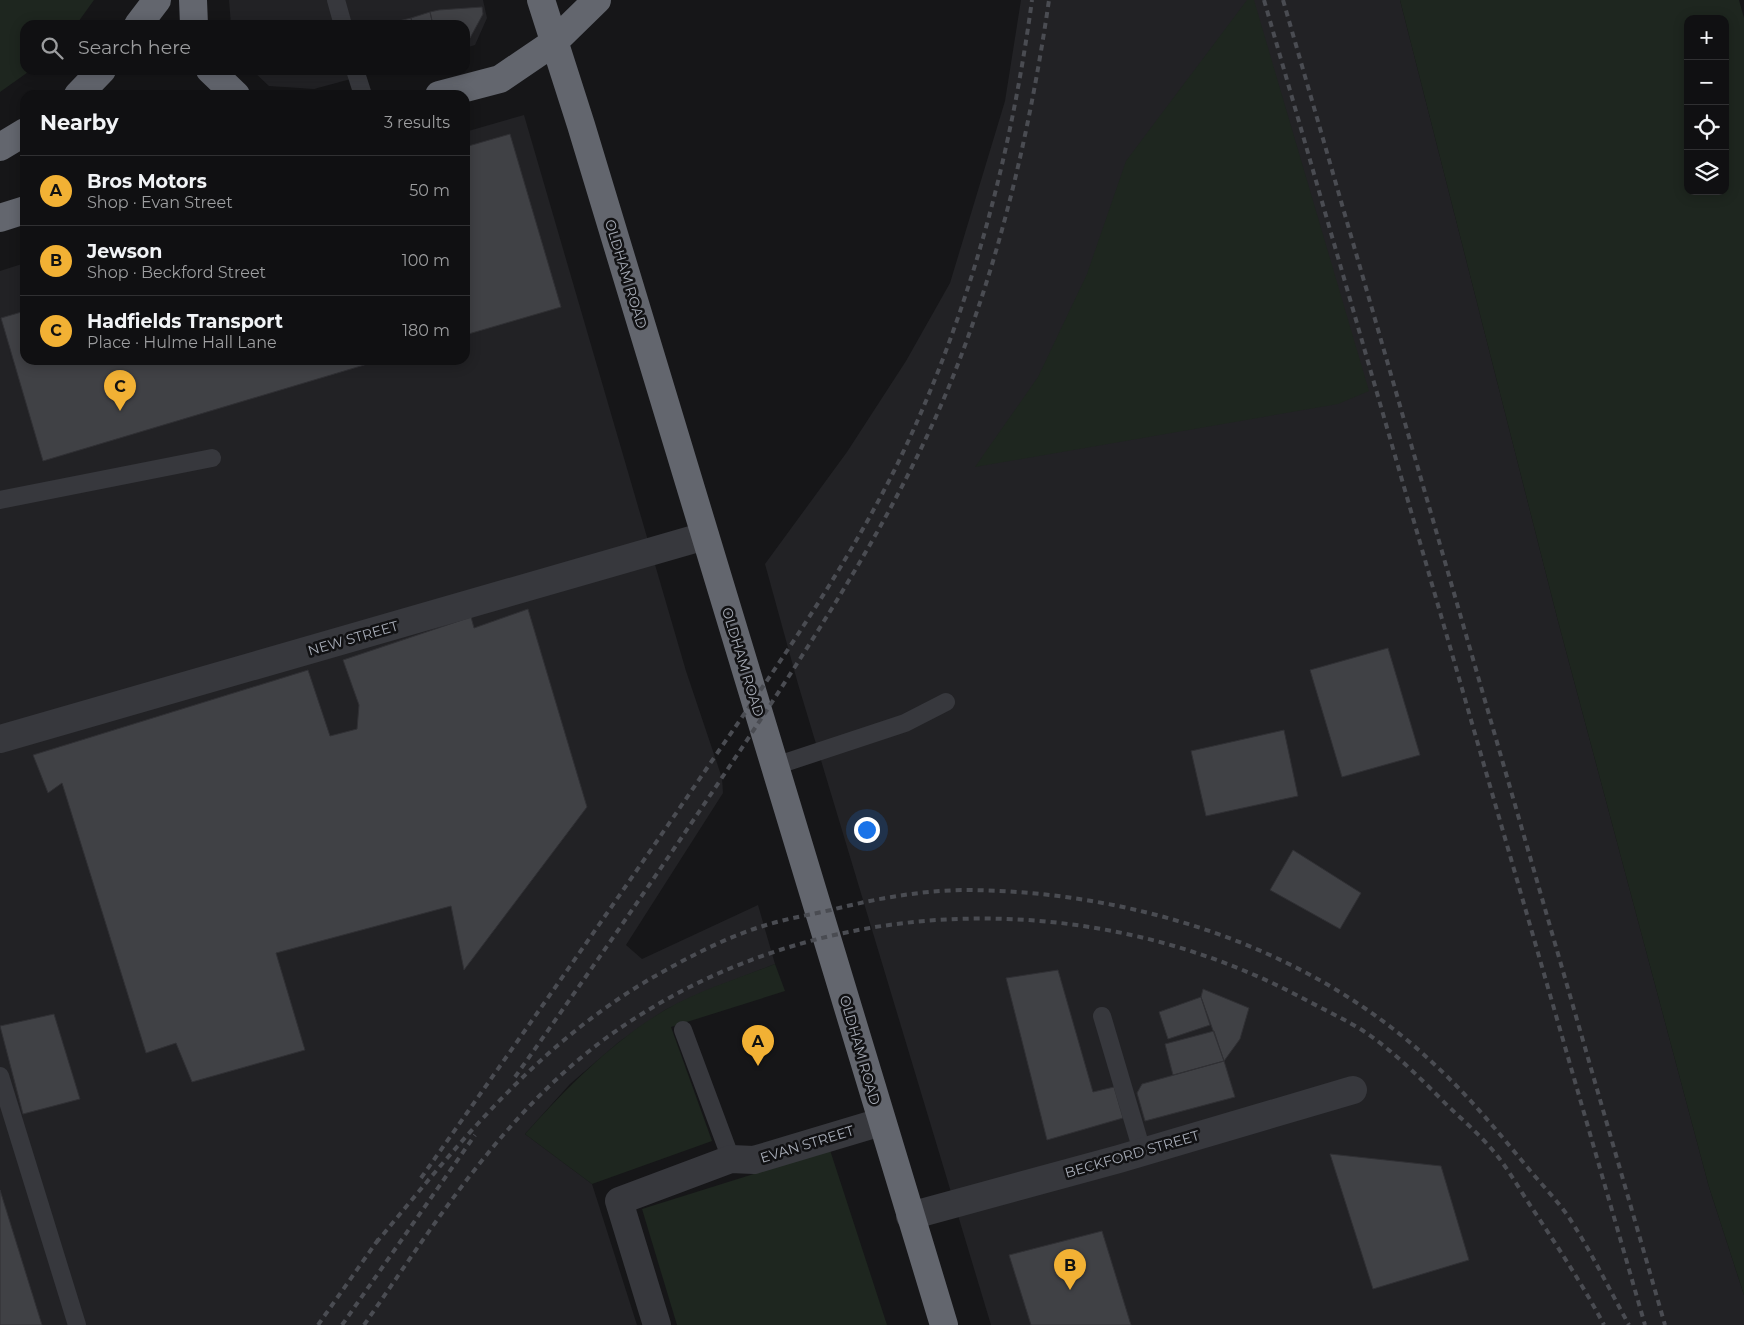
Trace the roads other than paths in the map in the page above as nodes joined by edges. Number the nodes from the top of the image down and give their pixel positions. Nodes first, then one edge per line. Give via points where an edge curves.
1 (156, 0) edge
2 (193, 0) edge
3 (336, 0) edge
4 (541, 0) edge
5 (597, 0) edge
6 (142, 20) edge
7 (194, 20) edge
8 (342, 20) edge
9 (553, 43) junction
10 (97, 75) edge
11 (215, 75) edge
12 (356, 75) edge
13 (83, 90) edge
14 (231, 90) edge
15 (361, 90) edge
16 (457, 90) edge
17 (20, 135) edge
18 (0, 147) edge
19 (20, 212) edge
20 (0, 218) edge
21 (212, 458) dead end
22 (0, 500) edge
23 (705, 536) junction
24 (946, 702) dead end
25 (0, 739) edge
26 (775, 766) junction
27 (1102, 1016) dead end
28 (683, 1030) dead end
29 (0, 1076) edge
30 (1353, 1090) dead end
31 (881, 1122) junction
32 (1142, 1151) junction
33 (731, 1159) junction
34 (910, 1216) junction
35 (77, 1325) edge
36 (658, 1325) edge
37 (944, 1325) edge

1 - 6 highway
2 - 7 highway
3 - 8 lane
4 - 9 highway, OLDHAM ROAD
5 - 9 highway
9 - 16 highway via 500,79
9 - 23 highway, OLDHAM ROAD via 581,125
10 - 13 highway
11 - 14 highway
12 - 15 lane
17 - 18 highway
19 - 20 highway
21 - 22 lane
23 - 25 street, NEW STREET
23 - 26 highway, OLDHAM ROAD
24 - 26 lane via 905,723
26 - 31 highway, OLDHAM ROAD
27 - 32 lane
28 - 33 lane
29 - 35 lane
30 - 32 street, BECKFORD STREET
31 - 33 street, EVAN STREET via 754,1160
31 - 34 highway, OLDHAM ROAD
32 - 34 street, BECKFORD STREET
33 - 36 street, EVAN STREET via 619,1201
34 - 37 highway, OLDHAM ROAD

